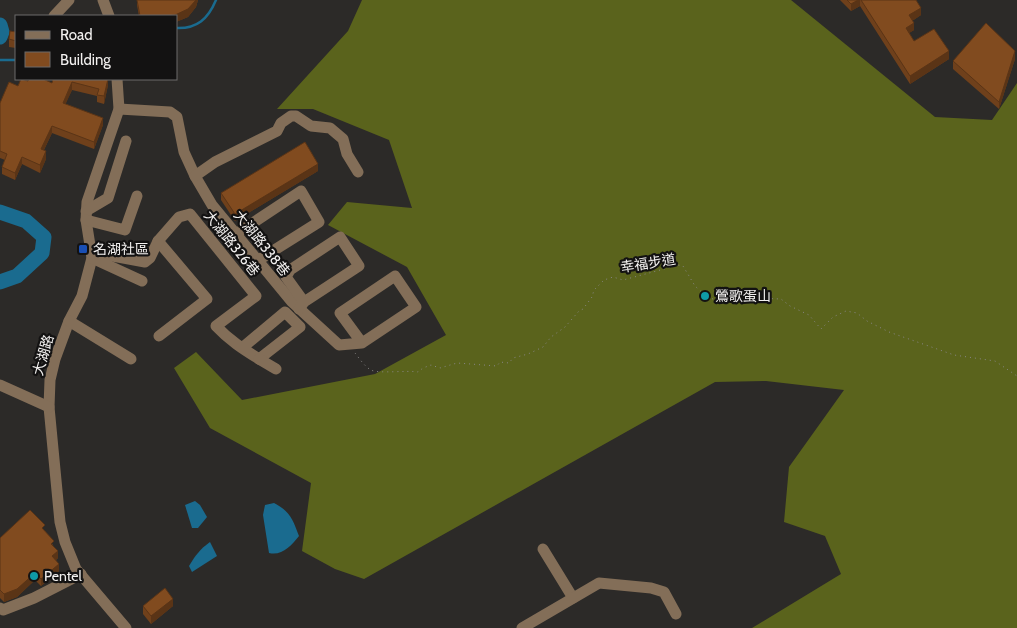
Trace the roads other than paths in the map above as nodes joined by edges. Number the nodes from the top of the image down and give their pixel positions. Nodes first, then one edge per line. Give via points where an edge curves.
1 (69, 0) edge
2 (103, 0) edge
3 (55, 15) edge
4 (109, 15) edge
5 (118, 80) edge
6 (119, 104) junction
7 (126, 141) dead end
8 (358, 172) dead end
9 (195, 176) junction
10 (137, 196) dead end
11 (86, 216) junction
12 (236, 234) junction
13 (158, 241) junction
14 (91, 255) junction
15 (257, 261) junction
16 (142, 281) dead end
17 (301, 305) junction
18 (70, 322) junction
19 (159, 336) dead end
20 (362, 343) junction
21 (242, 348) junction
22 (131, 359) dead end
23 (259, 359) junction
24 (276, 370) dead end
25 (0, 385) edge
26 (48, 408) junction
27 (543, 549) dead end
28 (81, 574) junction
29 (573, 598) junction
30 (0, 608) edge
31 (676, 614) dead end
32 (126, 628) edge
33 (522, 628) edge

1 - 3 street
2 - 4 street
5 - 6 street, 大湖路
6 - 9 street, 大湖路338巷 via 170,112 177,117 184,152
6 - 11 street, 大湖路 via 87,202
7 - 11 street via 108,198
8 - 9 street via 336,133 330,128 310,126 291,116 277,130
9 - 12 street, 大湖路338巷 via 212,206
10 - 11 street via 125,230
11 - 14 street, 大湖路
12 - 15 street, 大湖路338巷
12 - 15 street via 301,191 319,222
13 - 14 street, 大湖路326巷 via 145,262
13 - 19 street via 207,299
13 - 21 street, 大湖路326巷 via 179,217 190,214 256,296 216,326
14 - 16 street
14 - 18 street, 大湖路 via 82,296
15 - 17 street, 大湖路338巷
17 - 17 street via 359,266 340,237 290,270 286,277
17 - 20 street, 大湖路338巷 via 339,345
18 - 22 street
18 - 26 street, 大湖路 via 55,359
20 - 20 street via 416,307 394,276 340,313
21 - 23 street, 大湖路326巷
21 - 23 street via 285,312 300,327
23 - 24 street, 大湖路326巷
25 - 26 street
26 - 28 street, 大湖路 via 60,522 65,542
27 - 29 street
28 - 30 street via 34,598 3,610
28 - 32 street, 大湖路
29 - 31 street via 599,583 651,588 664,592
29 - 33 street

